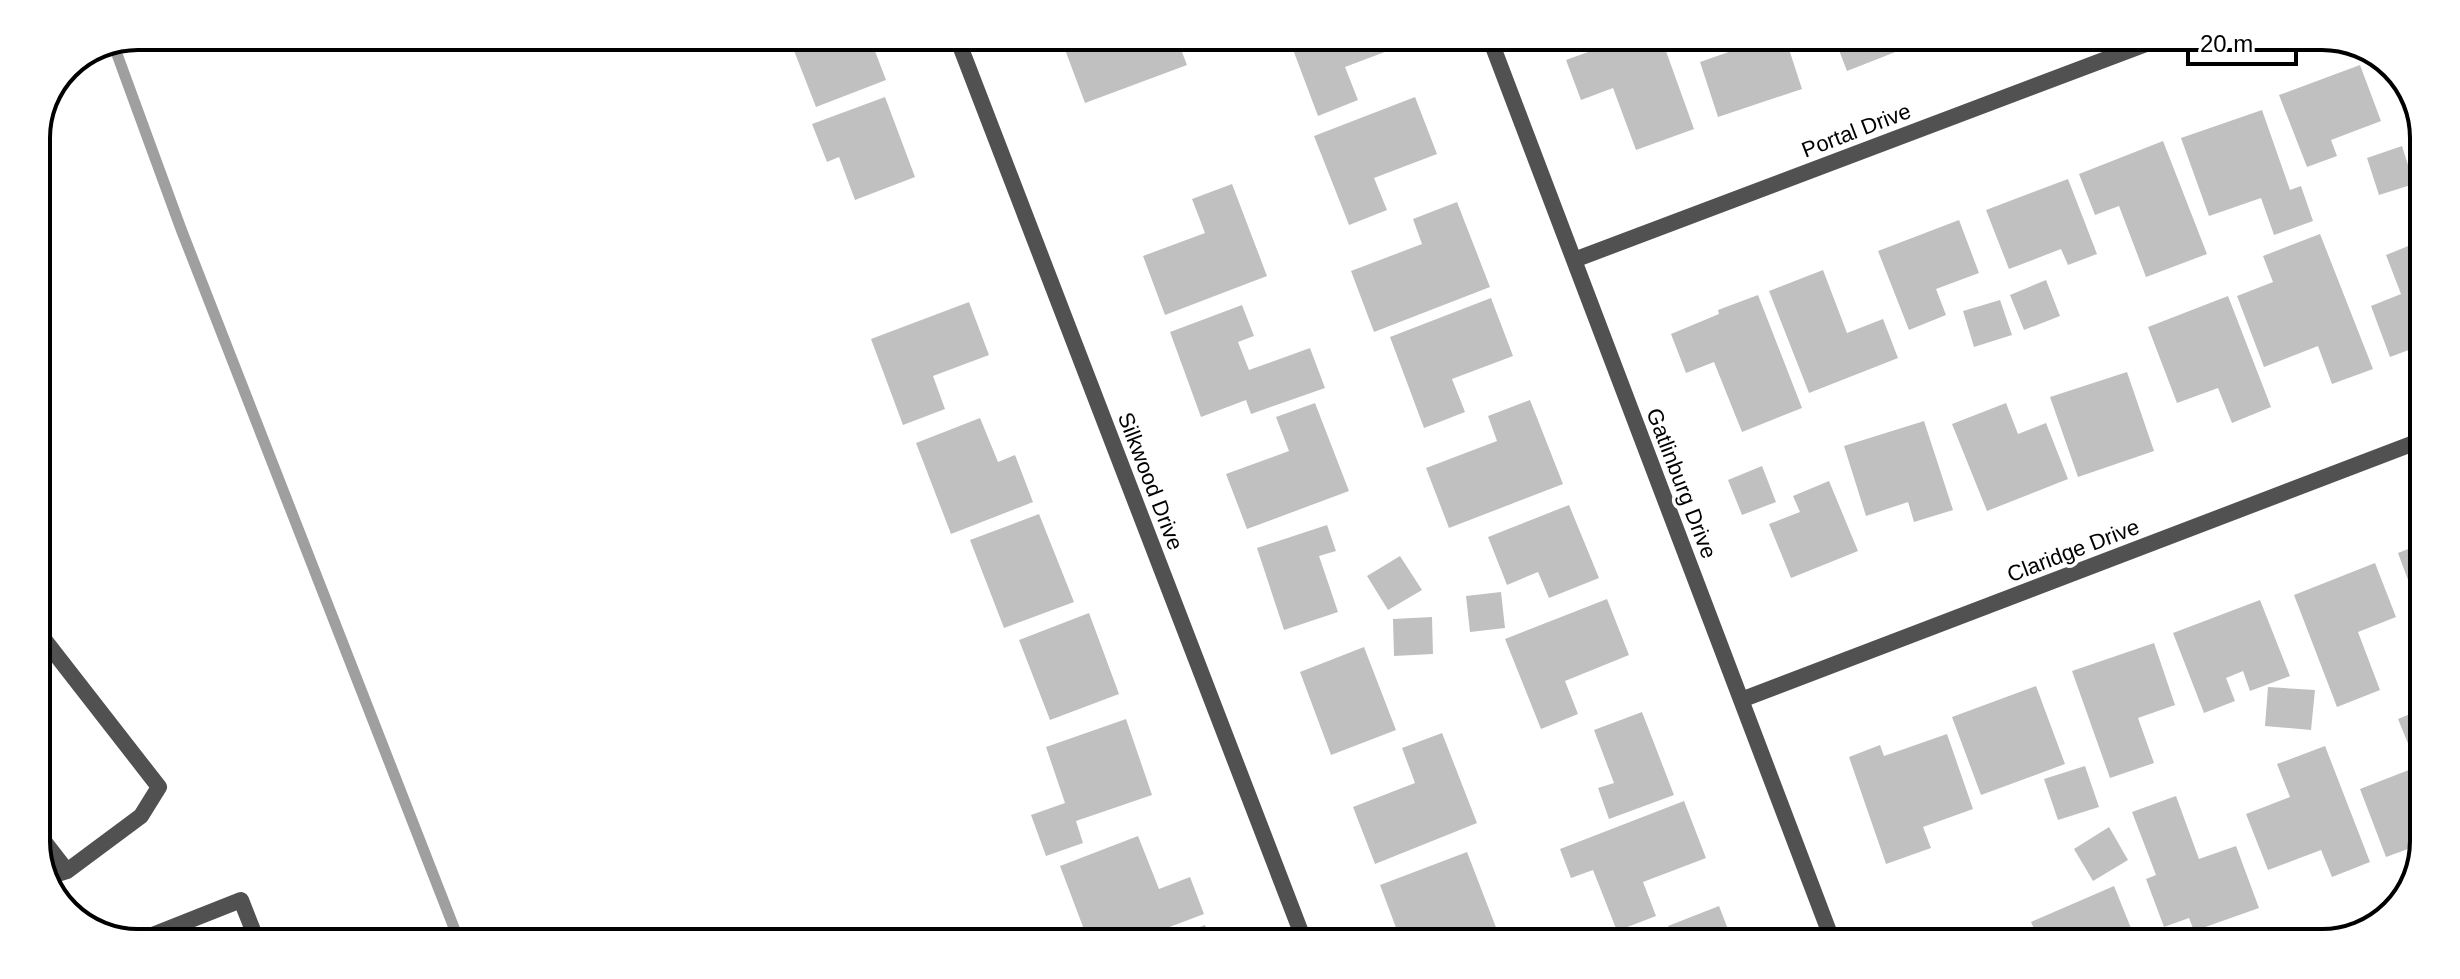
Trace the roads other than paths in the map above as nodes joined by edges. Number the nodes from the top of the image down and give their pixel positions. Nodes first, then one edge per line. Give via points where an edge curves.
1 (962, 50) edge
2 (1494, 50) edge
3 (2130, 50) edge
4 (1574, 260) junction
5 (2410, 445) edge
6 (50, 647) edge
7 (1741, 700) junction
8 (50, 850) edge
9 (67, 871) junction
10 (57, 874) edge
11 (168, 929) edge
12 (252, 929) edge
13 (1300, 929) edge
14 (1828, 929) edge

1 - 13 street, Silkwood Drive
2 - 4 street, Gatlinburg Drive
3 - 4 street, Portal Drive
4 - 7 street, Gatlinburg Drive
5 - 7 street, Claridge Drive
6 - 9 street via 159,787 141,816
7 - 14 street, Gatlinburg Drive
8 - 9 street
9 - 10 street
11 - 12 street via 241,900

